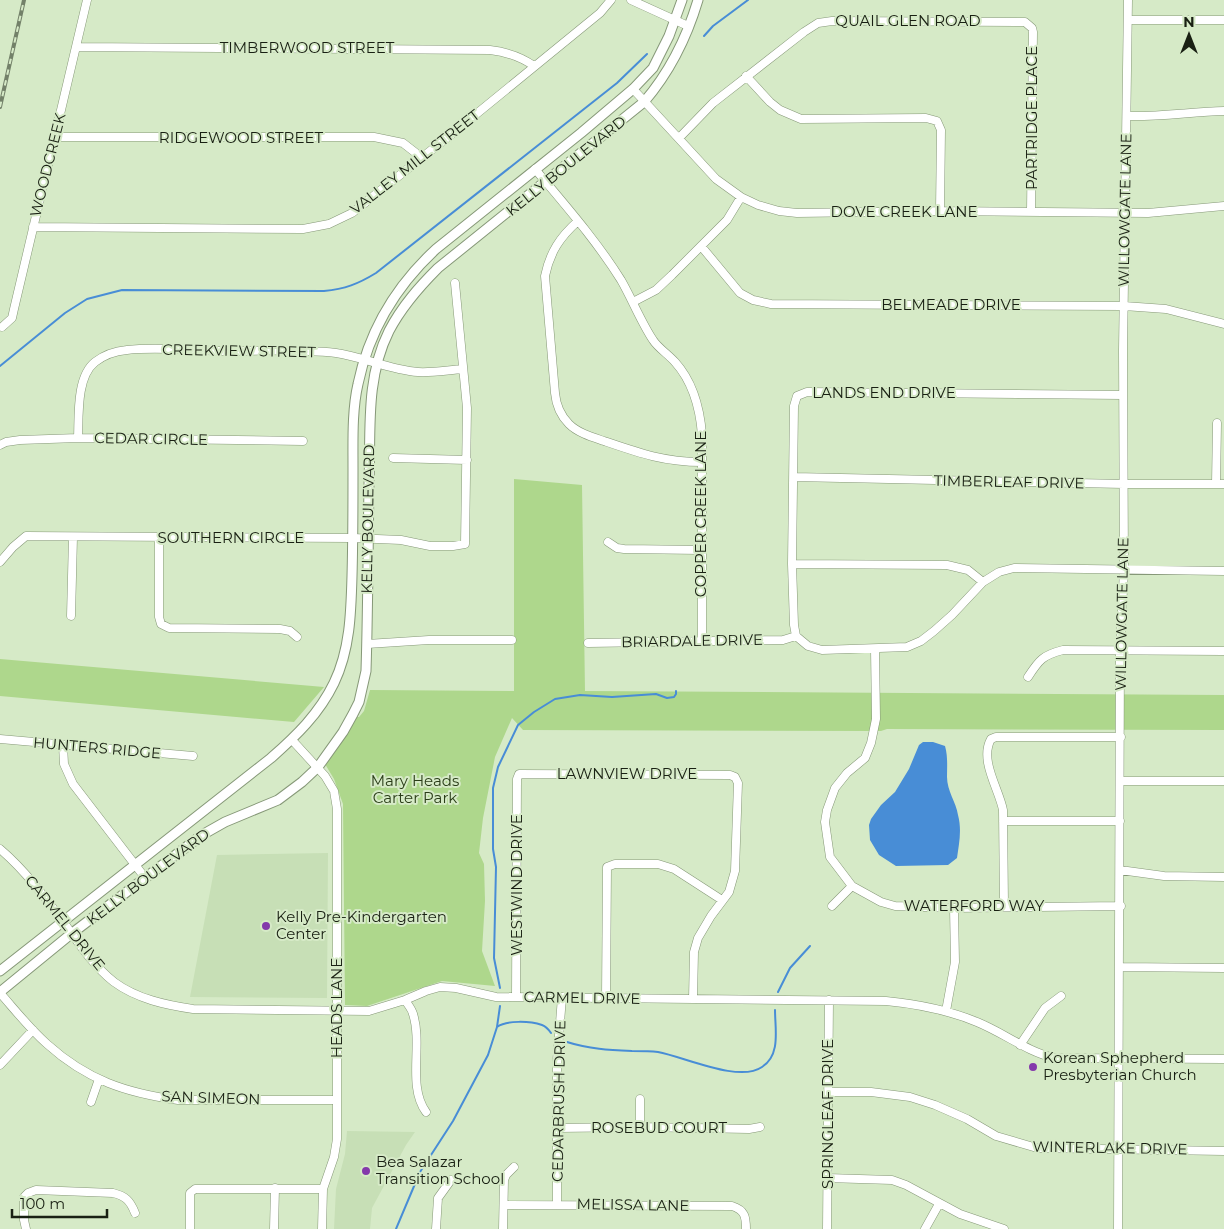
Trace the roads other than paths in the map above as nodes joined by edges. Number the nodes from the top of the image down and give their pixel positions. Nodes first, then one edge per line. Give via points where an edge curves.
1 (87, 0) edge
2 (611, 0) edge
3 (631, 0) edge
4 (682, 0) edge
5 (698, 0) edge
6 (1128, 0) edge
7 (1128, 20) junction
8 (1224, 20) edge
9 (675, 21) junction
10 (1029, 24) joint
11 (688, 26) junction
12 (76, 47) junction
13 (534, 66) junction
14 (746, 76) junction
15 (633, 89) junction
16 (644, 102) junction
17 (1224, 111) edge
18 (1127, 116) junction
19 (55, 137) junction
20 (679, 138) junction
21 (421, 157) junction
22 (535, 169) junction
23 (546, 182) junction
24 (741, 196) junction
25 (1224, 206) edge
26 (940, 211) junction
27 (1031, 212) junction
28 (1125, 213) junction
29 (578, 221) junction
30 (33, 227) junction
31 (701, 246) junction
32 (454, 283) dead end
33 (633, 302) junction
34 (1124, 306) junction
35 (1224, 324) edge
36 (2, 327) dead end
37 (364, 359) junction
38 (378, 363) junction
39 (463, 369) junction
40 (1123, 395) junction
41 (1217, 423) dead end
42 (78, 438) junction
43 (303, 442) dead end
44 (0, 445) edge
45 (393, 458) dead end
46 (467, 460) junction
47 (702, 462) junction
48 (794, 477) junction
49 (1124, 484) junction
50 (1220, 484) edge
51 (72, 537) junction
52 (159, 538) junction
53 (354, 538) junction
54 (368, 538) junction
55 (608, 542) dead end
56 (701, 550) junction
57 (0, 562) edge
58 (792, 564) junction
59 (1124, 570) junction
60 (1224, 571) edge
61 (983, 582) junction
62 (71, 616) dead end
63 (796, 636) junction
64 (297, 637) dead end
65 (512, 640) dead end
66 (702, 641) junction
67 (588, 643) dead end
68 (367, 644) junction
69 (875, 649) junction
70 (1120, 650) junction
71 (1224, 651) edge
72 (1028, 677) dead end
73 (1121, 737) junction
74 (0, 739) edge
75 (292, 740) junction
76 (63, 745) junction
77 (193, 756) dead end
78 (318, 767) junction
79 (519, 774) joint
80 (1224, 781) edge
81 (1121, 782) junction
82 (1003, 821) junction
83 (1120, 821) junction
84 (0, 849) edge
85 (134, 864) junction
86 (1120, 870) junction
87 (1224, 877) edge
88 (146, 879) junction
89 (852, 886) junction
90 (722, 900) junction
91 (832, 906) dead end
92 (1004, 906) junction
93 (1121, 906) junction
94 (954, 908) junction
95 (62, 921) junction
96 (72, 934) junction
97 (1120, 967) junction
98 (1224, 968) edge
99 (0, 972) edge
100 (0, 993) edge
101 (1061, 996) dead end
102 (516, 997) junction
103 (562, 997) junction
104 (606, 998) junction
105 (693, 999) junction
106 (405, 1000) junction
107 (828, 1000) junction
108 (337, 1010) junction
109 (946, 1011) junction
110 (33, 1030) junction
111 (1020, 1044) junction
112 (1119, 1059) junction
113 (1224, 1059) edge
114 (0, 1065) edge
115 (99, 1079) junction
116 (828, 1092) junction
117 (640, 1099) dead end
118 (337, 1100) junction
119 (91, 1102) dead end
120 (426, 1112) dead end
121 (640, 1127) junction
122 (760, 1127) dead end
123 (557, 1128) junction
124 (1119, 1149) junction
125 (1224, 1151) edge
126 (514, 1168) dead end
127 (828, 1178) junction
128 (451, 1180) dead end
129 (275, 1188) junction
130 (323, 1189) junction
131 (557, 1204) junction
132 (939, 1204) junction
133 (504, 1205) junction
134 (135, 1212) dead end
135 (26, 1229) edge
136 (190, 1229) edge
137 (274, 1229) edge
138 (322, 1229) edge
139 (436, 1229) edge
140 (503, 1229) edge
141 (746, 1229) edge
142 (827, 1229) edge
143 (925, 1229) edge
144 (1004, 1229) edge
145 (1118, 1229) edge

1 - 12 street, WOODCREEK
2 - 13 street, VALLEY MILL STREET via 600,13
3 - 9 street
4 - 9 main road, KELLY BOULEVARD
5 - 11 main road, KELLY BOULEVARD
6 - 7 street, WILLOWGATE LANE
7 - 8 street
7 - 18 street, WILLOWGATE LANE
9 - 11 street
9 - 15 main road, KELLY BOULEVARD via 653,68
10 - 14 street, QUAIL GLEN ROAD via 959,21 818,23
10 - 27 street, PARTRIDGE PLACE via 1033,32
11 - 16 main road, KELLY BOULEVARD via 668,71
12 - 13 street, TIMBERWOOD STREET via 490,50 507,52
12 - 19 street, WOODCREEK
13 - 21 street, VALLEY MILL STREET
14 - 20 street, QUAIL GLEN ROAD via 702,113
14 - 26 street via 780,110 801,119 926,118 937,121 941,130
15 - 16 street, DOVE CREEK LANE
15 - 22 main road, KELLY BOULEVARD
16 - 20 street, DOVE CREEK LANE
16 - 23 main road, KELLY BOULEVARD
17 - 18 street
18 - 28 street, WILLOWGATE LANE
19 - 21 street, RIDGEWOOD STREET via 374,137 403,143
19 - 30 street, WOODCREEK
20 - 24 street, DOVE CREEK LANE via 716,179
21 - 30 street, VALLEY MILL STREET via 352,213 329,224 303,229
22 - 23 street, COPPER CREEK LANE
22 - 37 main road, KELLY BOULEVARD via 418,266 391,301
23 - 29 street, COPPER CREEK LANE
23 - 38 main road, KELLY BOULEVARD via 424,282 389,331
24 - 26 street, DOVE CREEK LANE via 758,205 797,213
24 - 31 street via 727,220
25 - 28 street, DOVE CREEK LANE
26 - 27 street, DOVE CREEK LANE
27 - 28 street, DOVE CREEK LANE
28 - 34 street, WILLOWGATE LANE
29 - 33 street, COPPER CREEK LANE
29 - 47 street via 553,248 545,276 558,407 570,425 586,434 668,461
30 - 36 street, WOODCREEK via 12,318
31 - 33 street via 656,290
31 - 34 street, BELMEADE DRIVE via 740,293 771,304
32 - 39 street
33 - 47 street, COPPER CREEK LANE via 654,341 686,376 693,392 701,421
34 - 35 street, BELMEADE DRIVE via 1166,309
34 - 40 street, WILLOWGATE LANE
37 - 38 street, CREEKVIEW STREET
37 - 42 street, CREEKVIEW STREET via 319,352 128,350 113,353 94,363 83,381
37 - 53 main road, KELLY BOULEVARD via 355,409
38 - 39 street, CREEKVIEW STREET via 418,372
38 - 54 main road, KELLY BOULEVARD via 369,410
39 - 46 street
40 - 48 street, LANDS END DRIVE via 807,392 797,396 794,406
40 - 49 street, WILLOWGATE LANE
41 - 50 street
42 - 43 street, CEDAR CIRCLE
42 - 44 street, CEDAR CIRCLE via 20,440
45 - 46 street
46 - 54 street, SOUTHERN CIRCLE via 465,544 430,546
47 - 56 street, COPPER CREEK LANE
48 - 49 street, TIMBERLEAF DRIVE
48 - 58 street, LANDS END DRIVE
49 - 50 street, TIMBERLEAF DRIVE
49 - 59 street, WILLOWGATE LANE
51 - 52 street, SOUTHERN CIRCLE
51 - 57 street, SOUTHERN CIRCLE via 26,536
51 - 62 street
52 - 53 street, SOUTHERN CIRCLE
52 - 64 street via 161,624 169,628 280,629
53 - 54 street, SOUTHERN CIRCLE
53 - 75 main road, KELLY BOULEVARD via 350,625 340,666 324,702
54 - 68 main road, KELLY BOULEVARD
55 - 56 street via 624,549
56 - 66 street, COPPER CREEK LANE
58 - 61 street via 947,565 968,570
58 - 63 street, LANDS END DRIVE
59 - 60 street
59 - 61 street via 1014,568 999,572
59 - 70 street, WILLOWGATE LANE
61 - 69 street via 952,615 921,641 907,647
63 - 66 street, BRIARDALE DRIVE via 783,640
63 - 69 street via 808,646 822,650
65 - 68 street
66 - 67 street, BRIARDALE DRIVE
68 - 78 main road, KELLY BOULEVARD via 366,670 359,702
69 - 89 street, WATERFORD WAY via 876,718 871,743 864,758 835,788 825,822 830,857
70 - 71 street
70 - 72 street via 1051,653 1039,661
70 - 73 street, WILLOWGATE LANE
73 - 81 street, WILLOWGATE LANE
73 - 82 street via 991,739 988,743 989,765 1001,800
74 - 76 street, HUNTERS RIDGE
75 - 78 street, HEADS LANE
75 - 85 main road, KELLY BOULEVARD
76 - 77 street, HUNTERS RIDGE
76 - 85 street via 64,764 73,784
78 - 88 main road, KELLY BOULEVARD via 278,800 202,835
78 - 108 street, HEADS LANE via 334,792 337,809
79 - 90 street, LAWNVIEW DRIVE via 735,777 738,783 735,871 729,892
79 - 102 street, WESTWIND DRIVE
80 - 81 street
81 - 83 street, WILLOWGATE LANE
82 - 83 street
82 - 92 street
83 - 86 street, WILLOWGATE LANE
84 - 95 street, CARMEL DRIVE via 35,885
85 - 88 street
85 - 95 main road, KELLY BOULEVARD
86 - 87 street via 1164,876
86 - 93 street, WILLOWGATE LANE
88 - 96 main road, KELLY BOULEVARD
89 - 91 street
89 - 94 street, WATERFORD WAY via 895,906
90 - 104 street via 674,869 658,864 614,864 607,867
90 - 105 street via 696,945
92 - 93 street, WATERFORD WAY
92 - 94 street, WATERFORD WAY
93 - 97 street, WILLOWGATE LANE
94 - 109 street via 955,962
95 - 96 street, CARMEL DRIVE
95 - 99 main road, KELLY BOULEVARD
96 - 100 main road, KELLY BOULEVARD
96 - 108 street, CARMEL DRIVE via 98,967 115,982 133,993 170,1006
97 - 98 street
97 - 112 street, WILLOWGATE LANE
100 - 110 street, SAN SIMEON
101 - 111 street via 1045,1008
102 - 103 street, CARMEL DRIVE
102 - 106 street, CARMEL DRIVE via 440,987
103 - 104 street, CARMEL DRIVE
103 - 123 street, CEDARBRUSH DRIVE via 557,1061
104 - 105 street, CARMEL DRIVE
105 - 107 street, CARMEL DRIVE
106 - 108 street, CARMEL DRIVE via 369,1011
106 - 120 street via 413,1013 416,1034 417,1094
107 - 109 street, CARMEL DRIVE via 886,1001
107 - 116 street, SPRINGLEAF DRIVE
108 - 118 street, HEADS LANE
109 - 111 street, CARMEL DRIVE via 977,1022
110 - 114 street
110 - 115 street, SAN SIMEON via 61,1056
111 - 112 street, CARMEL DRIVE via 1037,1054 1054,1058
112 - 113 street, CARMEL DRIVE
112 - 124 street, WILLOWGATE LANE
115 - 118 street, SAN SIMEON via 122,1089 178,1100
115 - 119 street
116 - 124 street, WINTERLAKE DRIVE via 871,1092 910,1097 935,1104 996,1136 1029,1147
116 - 127 street, SPRINGLEAF DRIVE
117 - 121 street
118 - 130 street, HEADS LANE via 337,1139
121 - 122 street, ROSEBUD COURT
121 - 123 street, ROSEBUD COURT
123 - 131 street, CEDARBRUSH DRIVE
124 - 125 street, WINTERLAKE DRIVE
124 - 145 street, WILLOWGATE LANE
126 - 133 street via 506,1175
127 - 132 street via 892,1180
127 - 142 street, SPRINGLEAF DRIVE
128 - 139 street via 438,1198
129 - 130 street
129 - 136 street via 195,1189 190,1192
129 - 137 street
130 - 138 street, HEADS LANE
131 - 133 street, MELISSA LANE
131 - 141 street, MELISSA LANE via 732,1206 742,1210 746,1216
132 - 143 street
132 - 144 street
133 - 140 street
134 - 135 street via 131,1202 113,1193 36,1190 24,1196

